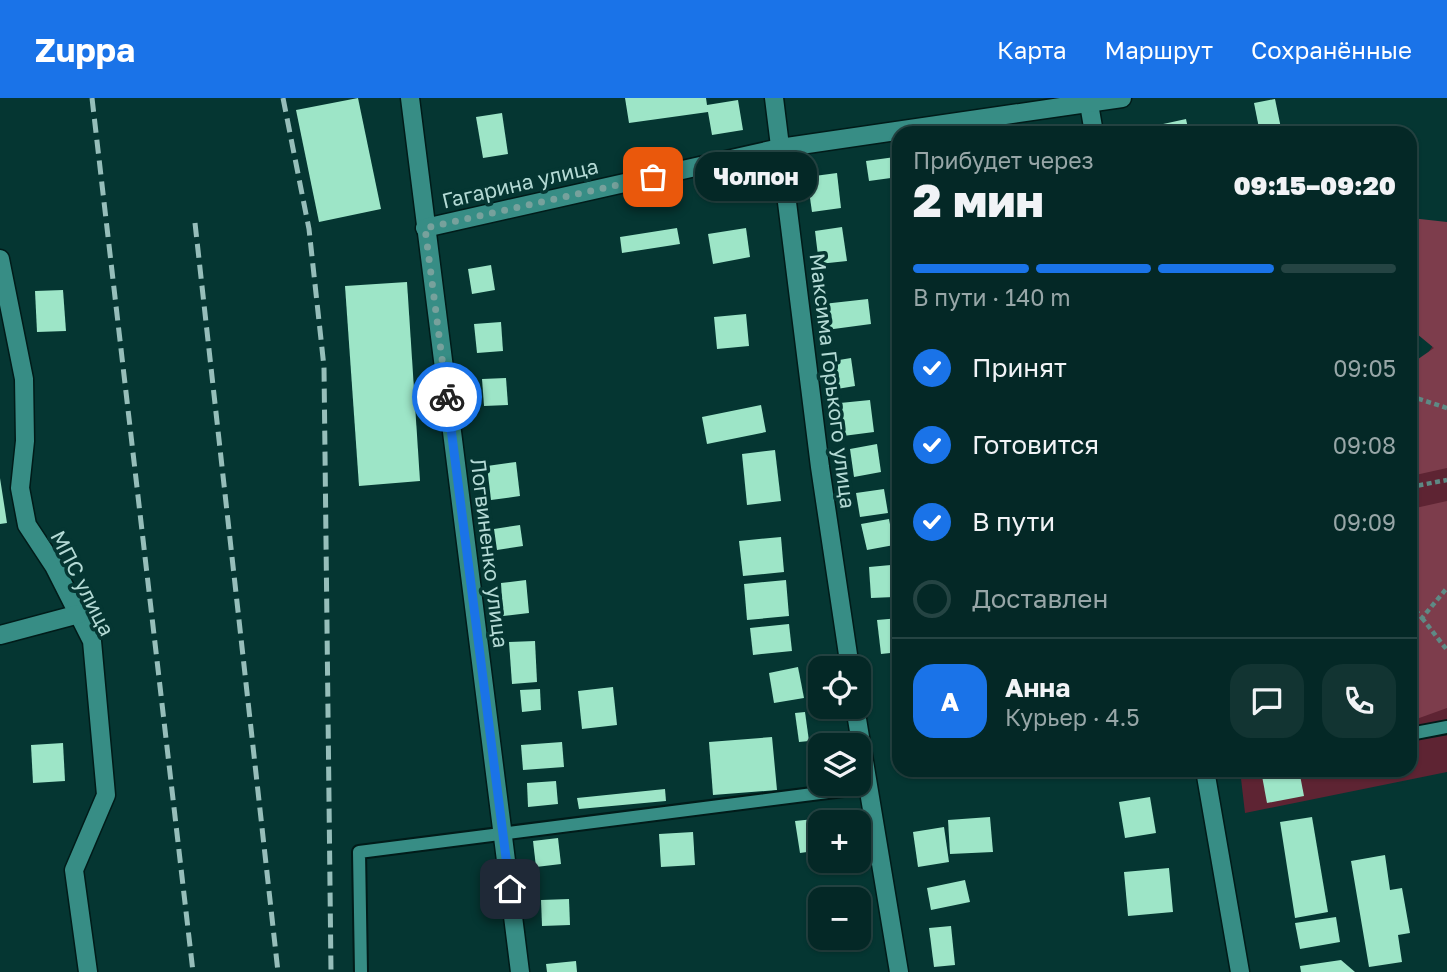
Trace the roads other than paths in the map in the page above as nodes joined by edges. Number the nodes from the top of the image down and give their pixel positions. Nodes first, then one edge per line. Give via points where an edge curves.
1 (410, 98) edge
2 (774, 98) edge
3 (1122, 98) edge
4 (1088, 101) edge
5 (924, 126) edge
6 (1093, 126) edge
7 (892, 131) edge
8 (780, 148) junction
9 (425, 228) junction
10 (0, 259) edge
11 (79, 614) junction
12 (0, 635) edge
13 (848, 656) edge
14 (1447, 727) edge
15 (1417, 733) edge
16 (1206, 777) edge
17 (808, 795) edge
18 (868, 796) edge
19 (504, 834) junction
20 (88, 972) edge
21 (361, 972) edge
22 (520, 972) edge
23 (899, 972) edge
24 (1240, 972) edge

1 - 9 street, Логвиненко улица
2 - 8 street, Максима Горького улица
3 - 4 street, Гагарина улица
4 - 5 street, Гагарина улица
4 - 6 street
7 - 8 street, Гагарина улица
8 - 9 street, Гагарина улица
8 - 13 street, Максима Горького улица
9 - 19 street, Логвиненко улица
10 - 11 street, МПС улица via 24,379 20,488 27,525
11 - 12 street
11 - 20 street, МПС улица via 92,642 106,795 74,870
14 - 15 lane
16 - 24 street
17 - 19 lane
18 - 23 street
19 - 21 lane via 359,852
19 - 22 street, Логвиненко улица

